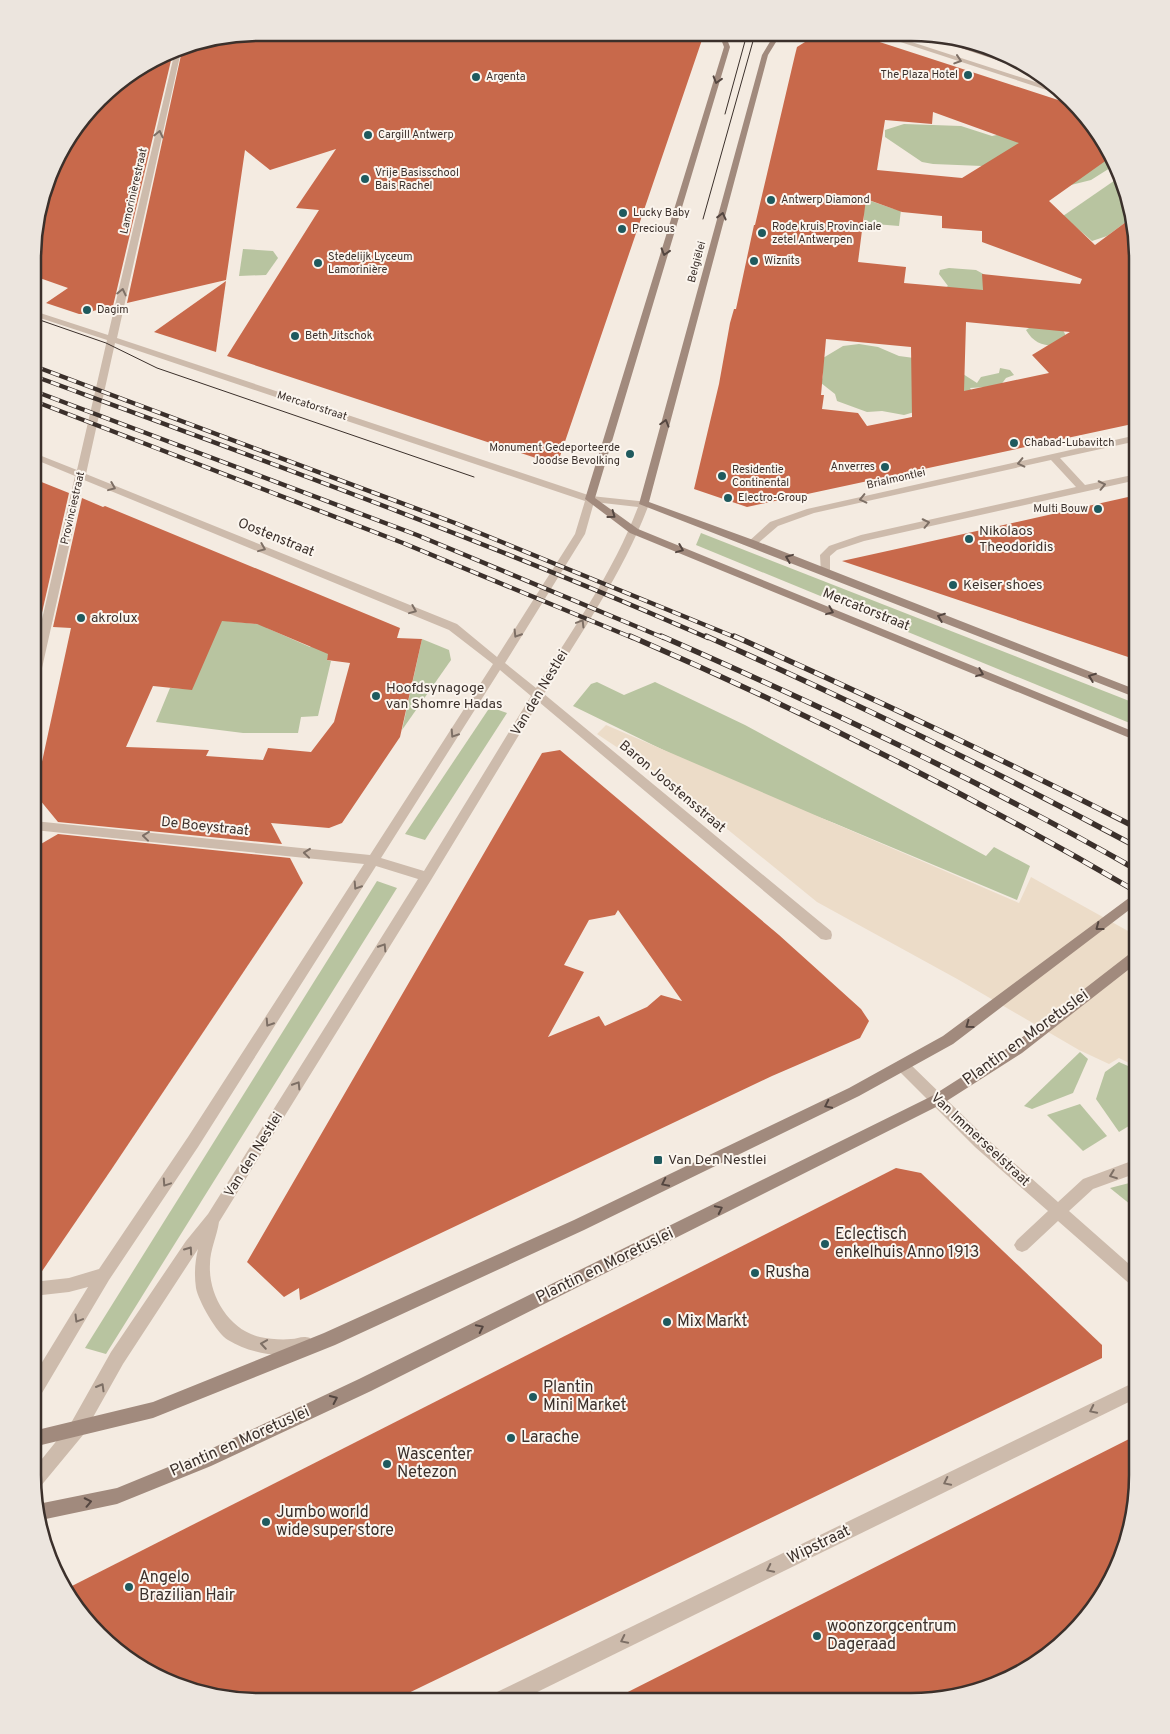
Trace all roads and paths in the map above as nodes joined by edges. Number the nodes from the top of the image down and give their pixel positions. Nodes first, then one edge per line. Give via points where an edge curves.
1 (726, 41) edge
2 (775, 41) edge
3 (901, 41) edge
4 (967, 49) edge
5 (986, 55) edge
6 (177, 58) edge
7 (1047, 89) edge
8 (41, 314) edge
9 (111, 339) junction
10 (1129, 440) edge
11 (1053, 456) junction
12 (41, 459) edge
13 (80, 474) junction
14 (1129, 479) edge
15 (1083, 489) junction
16 (590, 499) junction
17 (644, 504) junction
18 (634, 531) junction
19 (752, 543) junction
20 (826, 572) junction
21 (41, 644) edge
22 (499, 663) junction
23 (1129, 691) edge
24 (538, 695) junction
25 (1129, 734) edge
26 (41, 826) edge
27 (373, 860) junction
28 (427, 877) junction
29 (1129, 903) edge
30 (826, 935) dead end
31 (1129, 962) edge
32 (903, 1066) junction
33 (937, 1100) junction
34 (1129, 1169) edge
35 (1058, 1212) junction
36 (213, 1219) junction
37 (1022, 1245) dead end
38 (104, 1275) junction
39 (1129, 1278) edge
40 (41, 1287) edge
41 (329, 1339) junction
42 (41, 1379) edge
43 (1129, 1393) edge
44 (76, 1429) junction
45 (41, 1437) edge
46 (41, 1472) edge
47 (44, 1511) edge
48 (516, 1693) edge

1 -> 16 street via 727,47
17 -> 2 street, Belgiëlei via 765,55
3 -> 7 street
4 - 5 street
9 -> 6 street, Lamorinièrestraat
8 - 9 street, Mercatorstraat
9 - 13 street, Provinciestraat
9 - 16 street, Mercatorstraat
10 - 11 street, Brialmontlei
11 - 15 street
11 -> 19 street, Brialmontlei via 811,511 774,524
12 - 13 street, Oostenstraat
13 - 21 street, Provinciestraat
13 -> 22 street, Oostenstraat via 453,627
15 -> 14 street
20 -> 15 street via 825,555 833,548 861,538
16 - 17 street, Mercatorstraat
16 -> 18 street, Mercatorstraat
16 -> 22 street via 580,534
17 - 18 street, Van den Nestlei
17 - 19 street, Mercatorstraat
24 -> 18 street, Van den Nestlei via 625,552
18 -> 25 street, Mercatorstraat
20 -> 19 street, Mercatorstraat
23 -> 20 street, Mercatorstraat
22 - 24 street, Baron Joostensstraat
22 -> 27 street
24 - 28 street, Van den Nestlei
24 - 30 street, Baron Joostensstraat
27 -> 26 street, De Boeystraat
27 - 28 street
27 -> 38 street
36 -> 28 street, Van den Nestlei
29 -> 32 street via 994,1007 948,1040
31 - 33 street, Plantin en Moretuslei via 1017,1049
32 - 33 street, Van Immerseelstraat
32 -> 41 street via 579,1225
33 - 35 street, Van Immerseelstraat
47 -> 33 street, Plantin en Moretuslei via 117,1496 205,1460
34 -> 35 street via 1088,1184
35 - 37 street
35 - 39 street, Van Immerseelstraat
41 -> 36 street via 292,1347 260,1345 232,1334 204,1289 202,1263
44 -> 36 street, Van den Nestlei via 117,1358 191,1246
38 - 40 street via 69,1285
38 -> 42 street
41 - 44 street via 153,1410
43 -> 48 street, Wipstraat
44 - 45 street
44 - 46 street

